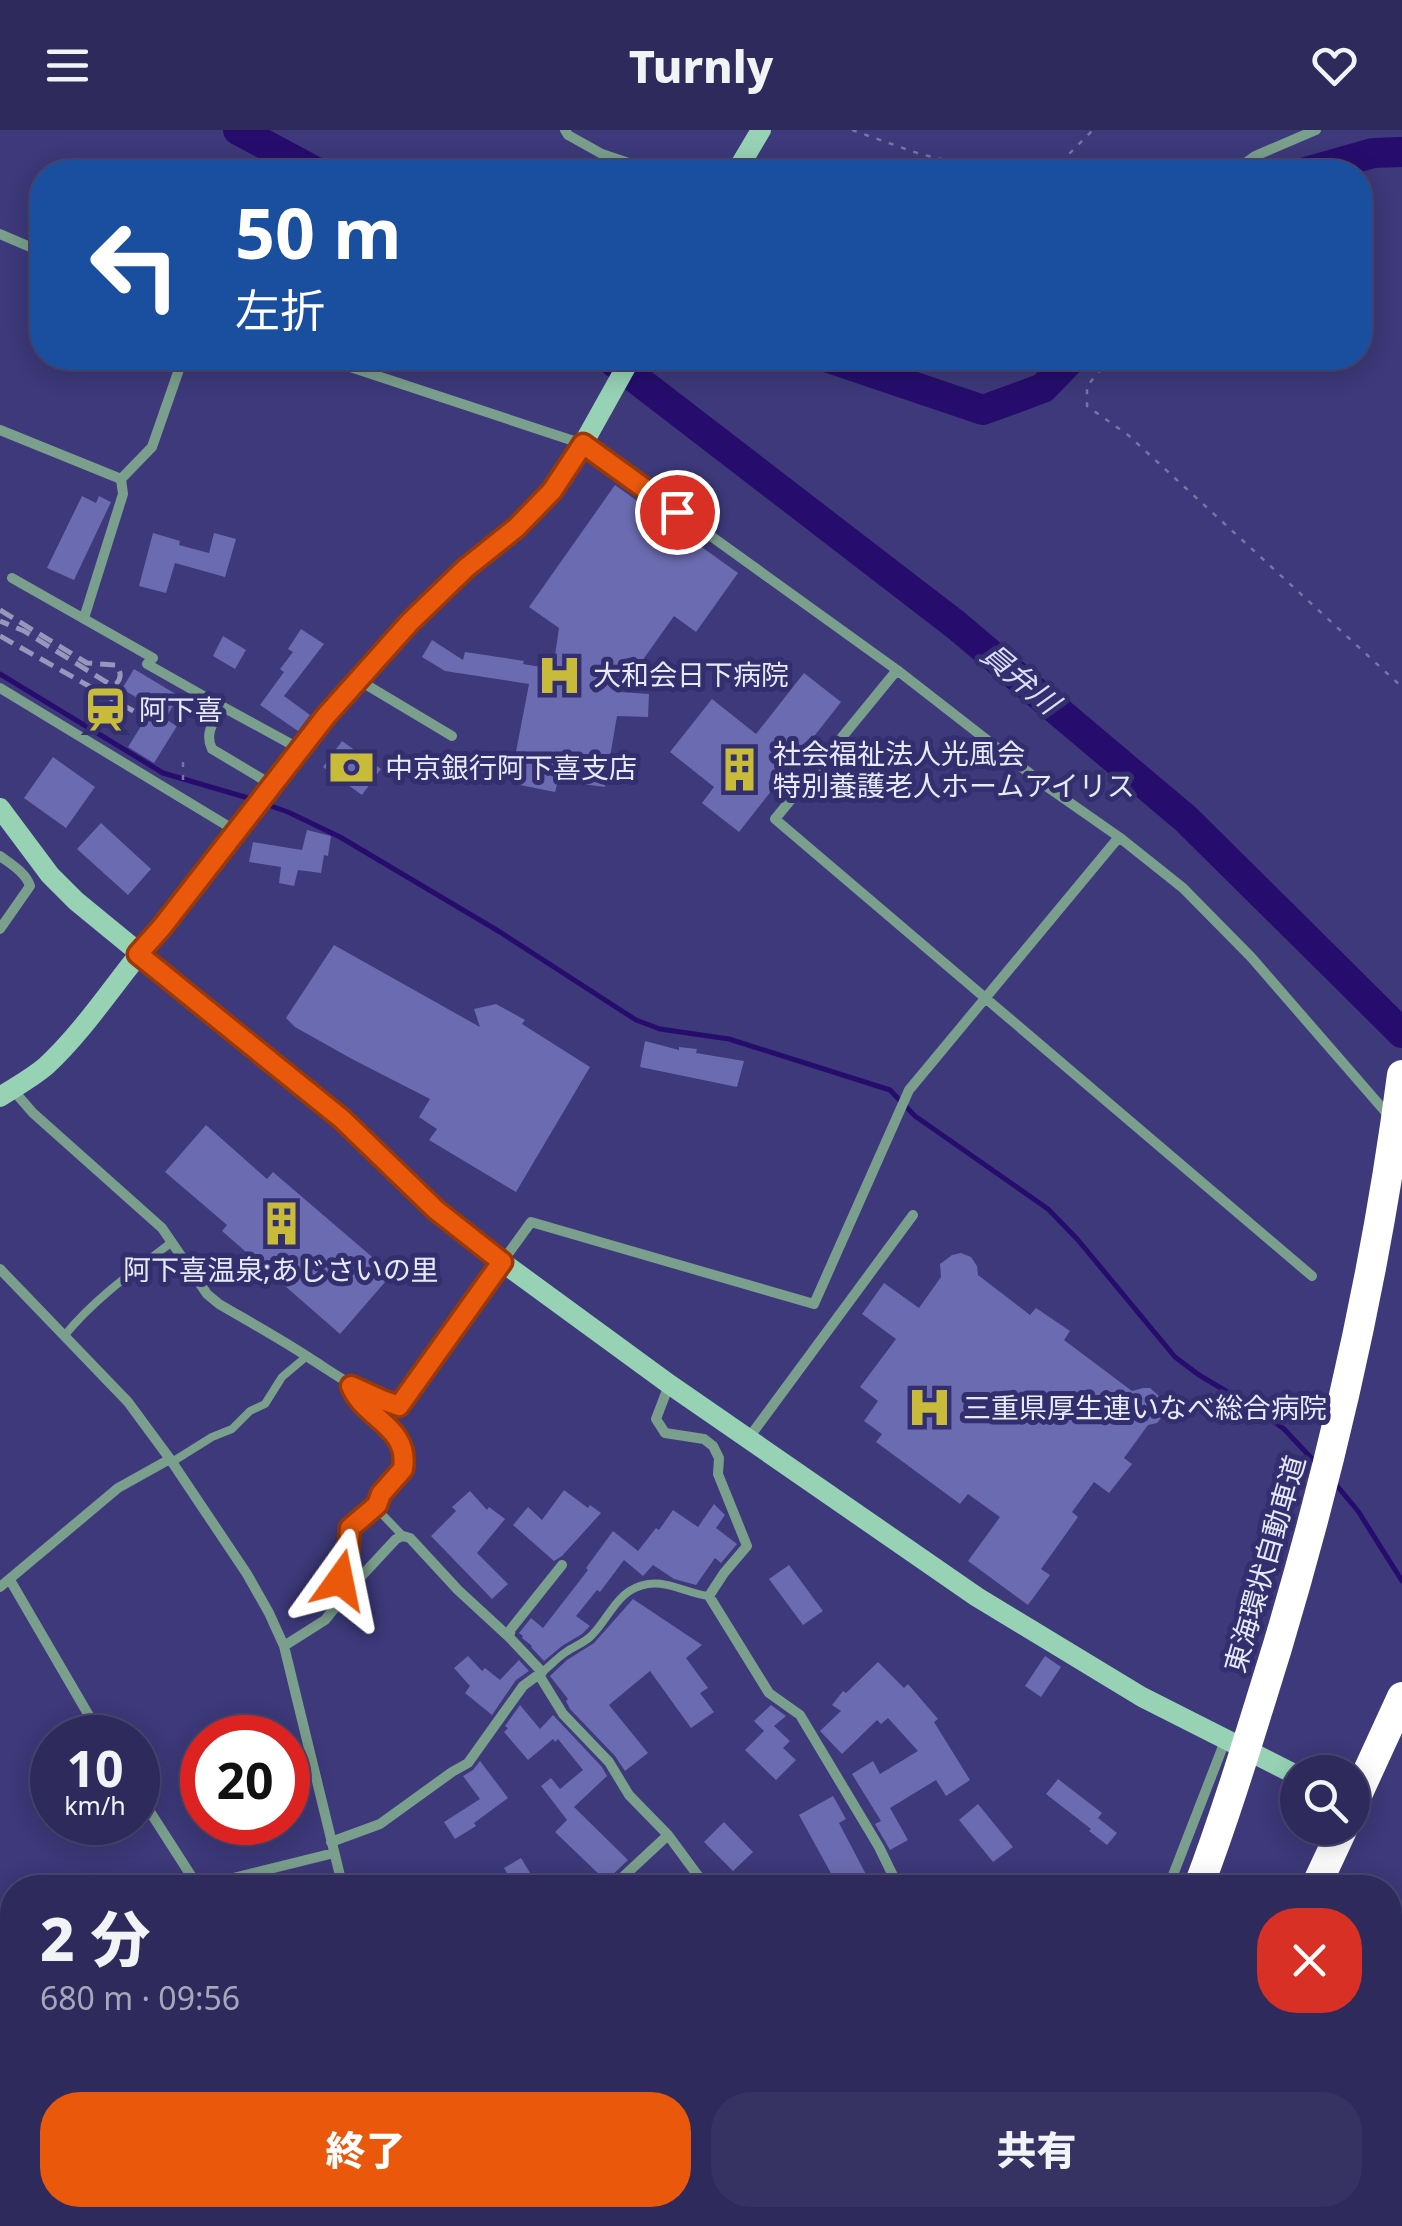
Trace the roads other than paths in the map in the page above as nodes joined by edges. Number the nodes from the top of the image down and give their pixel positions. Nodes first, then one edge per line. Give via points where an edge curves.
1 (565, 130) edge
2 (1316, 130) edge
3 (757, 134) edge
4 (620, 160) edge
5 (743, 160) edge
6 (1249, 160) edge
7 (0, 234) edge
8 (30, 247) edge
9 (179, 370) edge
10 (359, 370) edge
11 (624, 370) edge
12 (0, 430) edge
13 (583, 444) junction
14 (121, 479) junction
15 (12, 578) dead end
16 (84, 618) junction
17 (897, 670) junction
18 (359, 680) junction
19 (0, 688) edge
20 (223, 707) junction
21 (452, 736) dead end
22 (300, 750) junction
23 (263, 798) junction
24 (3, 819) edge
25 (237, 831) junction
26 (1119, 837) junction
27 (0, 856) edge
28 (0, 930) edge
29 (138, 954) junction
30 (986, 999) junction
31 (1402, 1074) edge
32 (6, 1093) edge
33 (1402, 1130) edge
34 (913, 1215) dead end
35 (172, 1242) junction
36 (502, 1262) junction
37 (0, 1269) edge
38 (1312, 1276) dead end
39 (65, 1335) junction
40 (307, 1356) junction
41 (669, 1384) junction
42 (351, 1386) junction
43 (748, 1440) junction
44 (171, 1461) junction
45 (377, 1505) junction
46 (403, 1536) junction
47 (562, 1566) dead end
48 (5, 1584) edge
49 (347, 1594) junction
50 (710, 1596) junction
51 (509, 1638) junction
52 (284, 1646) junction
53 (540, 1674) junction
54 (1402, 1697) edge
55 (88, 1715) edge
56 (1224, 1740) junction
57 (1370, 1766) edge
58 (1280, 1767) edge
59 (160, 1829) edge
60 (668, 1835) junction
61 (1334, 1845) edge
62 (332, 1848) junction
63 (251, 1873) joint
64 (188, 1875) edge
65 (242, 1875) edge
66 (339, 1875) edge
67 (625, 1875) edge
68 (697, 1875) edge
69 (893, 1875) edge
70 (1173, 1875) edge
71 (1202, 1875) edge
72 (1321, 1875) edge

1 - 4 street
2 - 6 street
3 - 5 street
7 - 8 street
9 - 14 street via 152,447
10 - 13 street
11 - 13 street
12 - 14 street
13 - 17 street
13 - 18 street via 552,491 410,622
14 - 16 street via 123,494
15 - 16 street
16 - 20 street
17 - 26 street
17 - 30 street via 774,819
18 - 21 street
18 - 22 street
19 - 25 street
20 - 22 street
20 - 23 street via 208,742
22 - 23 street
23 - 25 street
24 - 29 street via 76,901
25 - 29 street
26 - 30 street
26 - 33 street via 1183,888 1251,957
27 - 28 street via 30,886
29 - 32 street via 60,1052
29 - 36 street via 342,1119 436,1210
30 - 36 street via 908,1090 814,1304 531,1222
30 - 38 street
31 - 71 highway, 東海環状自動車道, bridge via 1378,1230 1303,1559
32 - 35 street
34 - 43 street
35 - 39 lane
35 - 40 street via 218,1304
36 - 41 street
36 - 42 street via 399,1406
37 - 39 street
39 - 44 street via 128,1402
40 - 42 street
40 - 44 lane via 265,1404
41 - 43 street
41 - 50 street via 656,1419 665,1433 714,1446 747,1546
42 - 45 lane via 356,1399 397,1436 404,1459
43 - 56 street via 978,1598
44 - 48 street via 118,1488
44 - 52 street via 247,1574
45 - 46 lane
45 - 49 lane via 350,1528 340,1580
46 - 49 street
46 - 51 street
47 - 51 street
48 - 55 street
49 - 52 street via 318,1626
50 - 53 lane via 666,1584 639,1586 613,1605 594,1634
50 - 69 street via 769,1693 800,1715
51 - 53 street
52 - 62 street
53 - 60 street via 564,1714
53 - 62 street via 523,1686 468,1764
54 - 57 highway
56 - 58 street
56 - 70 street
59 - 64 street
60 - 67 street
60 - 68 street
61 - 72 highway
62 - 63 street
62 - 66 street
63 - 65 street

